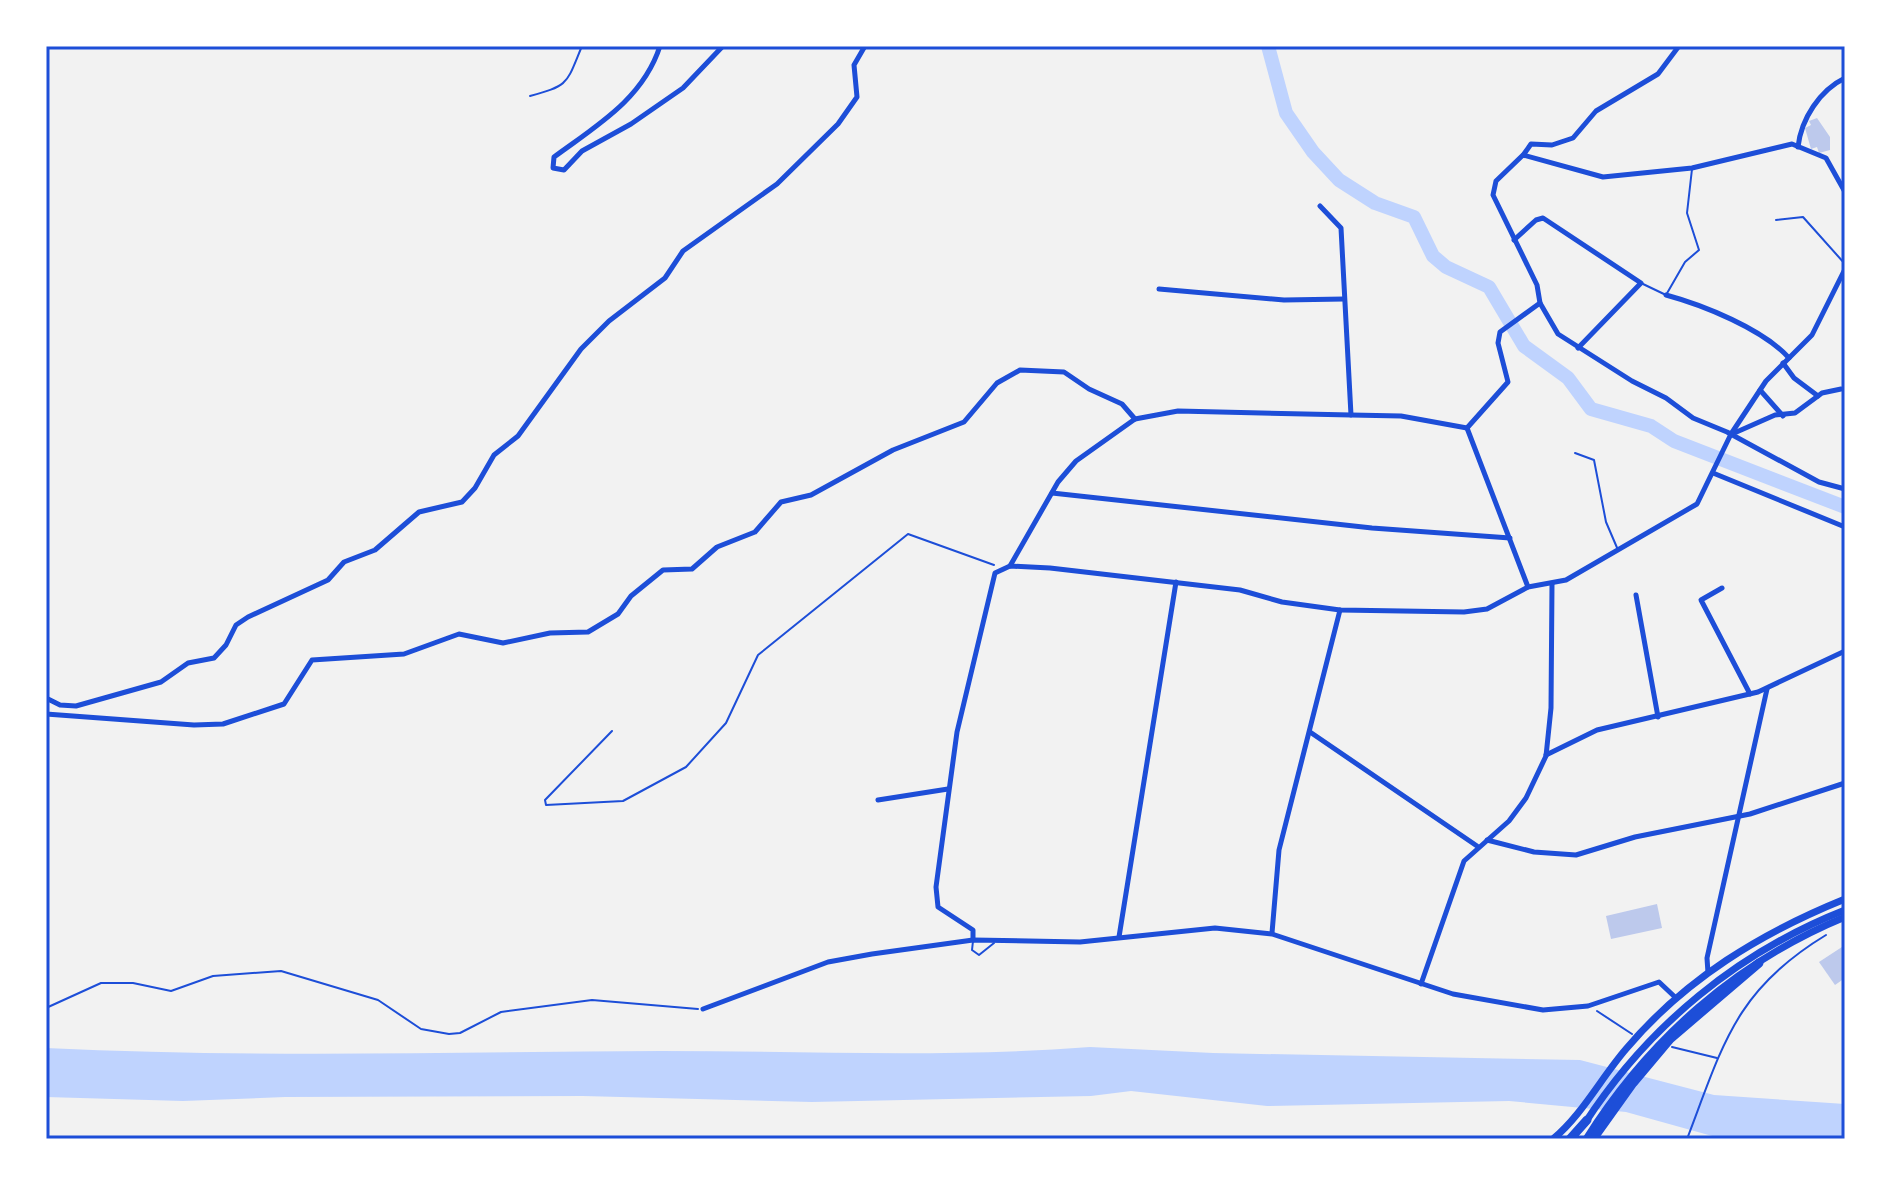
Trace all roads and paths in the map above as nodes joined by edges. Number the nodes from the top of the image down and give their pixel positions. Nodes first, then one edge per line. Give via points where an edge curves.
1 (582, 46) edge
2 (660, 46) edge
3 (723, 46) edge
4 (865, 46) edge
5 (1679, 46) edge
6 (1845, 78) edge
7 (530, 96) dead end
8 (1795, 145) junction
9 (1523, 155) junction
10 (1692, 168) junction
11 (1845, 192) edge
12 (1320, 206) dead end
13 (1776, 220) dead end
14 (1514, 240) junction
15 (1845, 267) edge
16 (1641, 283) junction
17 (1159, 289) dead end
18 (1666, 295) junction
19 (1344, 299) junction
20 (1540, 303) junction
21 (1578, 348) junction
22 (1789, 358) junction
23 (1783, 363) junction
24 (1841, 389) dead end
25 (1760, 390) junction
26 (1818, 396) junction
27 (1351, 415) junction
28 (1783, 416) junction
29 (1135, 419) junction
30 (1467, 428) junction
31 (1731, 434) junction
32 (1575, 453) dead end
33 (1714, 470) junction
34 (1845, 489) edge
35 (1052, 493) junction
36 (1845, 527) edge
37 (1510, 538) junction
38 (1618, 551) junction
39 (1010, 566) junction
40 (1001, 569) junction
41 (1176, 582) junction
42 (1552, 584) junction
43 (1528, 587) junction
44 (1722, 588) dead end
45 (1636, 595) dead end
46 (1340, 610) junction
47 (1845, 651) edge
48 (1767, 688) junction
49 (1750, 694) junction
50 (46, 698) edge
51 (46, 714) edge
52 (1658, 717) junction
53 (612, 731) dead end
54 (1309, 732) junction
55 (1546, 756) junction
56 (1845, 783) edge
57 (948, 789) junction
58 (878, 800) dead end
59 (1739, 814) junction
60 (1487, 840) junction
61 (1477, 846) junction
62 (1845, 899) edge
63 (1845, 910) edge
64 (1845, 917) edge
65 (1834, 930) dead end
66 (1272, 934) junction
67 (1119, 937) junction
68 (973, 940) junction
69 (996, 941) junction
70 (1759, 963) joint
71 (1708, 973) junction
72 (1421, 984) junction
73 (1676, 998) junction
74 (46, 1008) edge
75 (703, 1009) joint
76 (1668, 1038) junction
77 (1587, 1120) joint
78 (1553, 1139) edge
79 (1572, 1139) edge
80 (1586, 1139) edge
81 (1593, 1139) edge
82 (1687, 1139) edge

1 - 7 path via 566,83
2 - 3 street via 629,98 598,128 554,157 553,168 564,170 582,151 659,106 705,69
4 - 50 street via 854,65 857,97 838,124 777,184 683,251 665,278 581,349 462,502 419,512 375,550 344,562 328,580 248,617 236,625 214,658 188,663 161,682 76,706
5 - 9 street via 1658,74 1596,111 1573,138 1531,144
6 - 8 street via 1816,103
8 - 10 street
8 - 11 street via 1826,158
9 - 10 street via 1603,177
9 - 14 street via 1496,181 1493,191
10 - 18 lane via 1687,213 1699,250 1685,262
12 - 19 street via 1341,228
13 - 15 lane via 1803,217
14 - 16 street via 1543,218
14 - 20 street via 1537,285
15 - 22 street via 1818,326
16 - 18 lane
16 - 21 street
17 - 19 street via 1284,300
18 - 22 street via 1718,314
19 - 27 street
20 - 21 street via 1554,330
20 - 30 street via 1500,332 1508,382
21 - 31 street via 1693,418
22 - 23 street
23 - 25 street
23 - 26 street
24 - 26 street
25 - 28 street
25 - 31 street
26 - 28 street
27 - 29 street via 1178,411
27 - 30 street via 1401,416
28 - 31 street
29 - 35 street via 1076,461
29 - 51 street via 1122,404 1064,372 1020,370 997,383 964,422 893,450 811,495 781,502 755,532 717,547 692,569 663,570 618,614 588,632 503,643 459,634 404,654 312,660 284,704 223,724
30 - 37 street
31 - 33 street
31 - 34 street via 1819,482
32 - 38 lane via 1594,460 1606,522
33 - 36 street
33 - 38 street via 1692,509
35 - 37 street
35 - 39 street
37 - 43 street
38 - 42 street
39 - 40 street
39 - 41 street
40 - 53 path via 908,534 758,655 726,723 686,767 623,801 546,805 545,800
40 - 57 street via 992,580
41 - 46 street
41 - 67 street
42 - 43 street
42 - 55 street
43 - 46 street via 1472,612
44 - 49 street via 1701,600
45 - 52 street
46 - 54 street
47 - 48 street
48 - 49 street
48 - 59 street
49 - 52 street
52 - 55 street via 1586,734
54 - 61 street
54 - 66 street via 1279,850
55 - 60 street via 1526,798
56 - 59 street
57 - 58 street
57 - 68 street via 935,898 946,914 973,930
59 - 60 street via 1576,855 1522,850
59 - 71 street
60 - 61 street
61 - 72 street via 1460,870
62 - 71 main road via 1770,933
63 - 77 main road via 1742,963 1687,1005 1614,1082
64 - 70 main road
65 - 82 path via 1760,985 1718,1059
66 - 67 street via 1215,928
66 - 72 street
67 - 69 street
68 - 69 street
68 - 69 lane via 972,950 979,955
68 - 75 street via 828,962
70 - 76 highway
71 - 73 main road
72 - 73 street via 1543,1010 1588,1006 1659,982
73 - 78 main road
74 - 75 path via 101,983 171,991 213,976 281,971 378,1000 421,1029 449,1034 501,1012 592,1000
76 - 80 main road via 1627,1081
76 - 81 highway
77 - 79 highway

